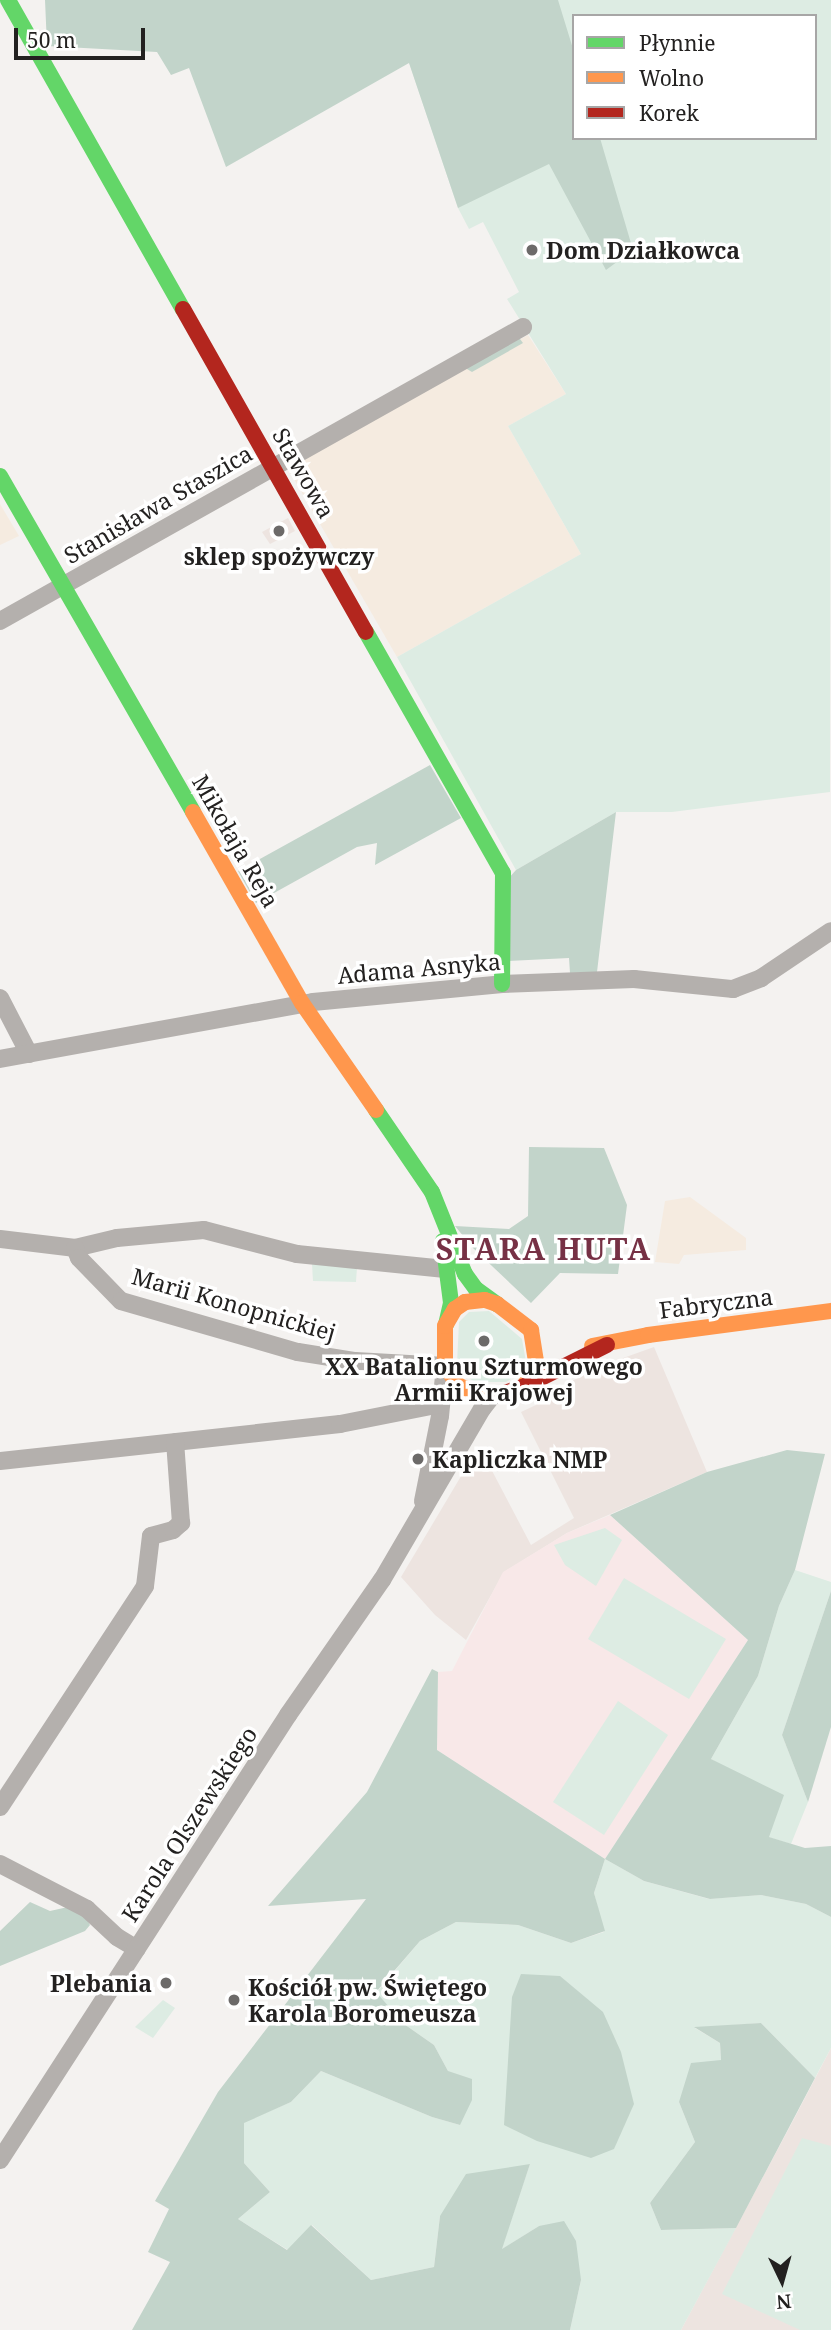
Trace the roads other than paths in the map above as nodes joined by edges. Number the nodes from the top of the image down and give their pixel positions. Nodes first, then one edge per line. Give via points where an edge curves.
1 (8, 0) edge
2 (523, 327) dead end
3 (273, 465) junction
4 (0, 476) edge
5 (64, 587) junction
6 (0, 621) edge
7 (831, 931) edge
8 (502, 984) junction
9 (0, 998) edge
10 (302, 1003) junction
11 (29, 1054) junction
12 (0, 1059) edge
13 (443, 1221) junction
14 (0, 1240) edge
15 (75, 1248) junction
16 (445, 1269) junction
17 (466, 1274) junction
18 (497, 1304) junction
19 (831, 1311) edge
20 (445, 1326) junction
21 (531, 1330) junction
22 (607, 1345) junction
23 (445, 1366) junction
24 (523, 1387) junction
25 (493, 1395) junction
26 (441, 1405) junction
27 (175, 1442) junction
28 (0, 1461) edge
29 (420, 1515) junction
30 (0, 1807) edge
31 (0, 1864) edge
32 (137, 1949) junction
33 (0, 2160) edge

1 - 3 street, Stawowa
2 - 3 street, Stanisława Staszica
3 - 5 street, Stanisława Staszica
3 - 8 street, Stawowa via 503,873
4 - 5 street, Mikołaja Reja
5 - 6 street, Stanisława Staszica
5 - 10 street, Mikołaja Reja
7 - 8 street, Adama Asnyka via 761,978 733,989 634,979
8 - 10 street, Adama Asnyka
9 - 11 street
10 - 11 street, Adama Asnyka
10 - 13 street, Mikołaja Reja via 417,1167
11 - 12 street, Adama Asnyka
13 - 16 street
13 - 17 street, Mikołaja Reja
14 - 15 street
15 - 16 street via 117,1238 204,1230 296,1254
15 - 23 street, Marii Konopnickiej via 79,1258 121,1301 298,1353
16 - 17 street
16 - 20 street via 451,1303
17 - 18 street via 476,1289
18 - 20 street via 466,1302 455,1309
18 - 21 street
19 - 22 street, Fabryczna via 648,1335
20 - 23 street
21 - 22 street, Fabryczna via 542,1346 554,1352
21 - 24 street via 536,1361
22 - 24 street, Fabryczna
23 - 25 street via 450,1377 468,1391
23 - 26 street, Karola Olszewskiego
24 - 25 street
25 - 29 street, Karola Olszewskiego
26 - 27 street via 340,1424
26 - 29 street, Karola Olszewskiego
27 - 28 street
27 - 30 street via 181,1523 151,1536 145,1586
29 - 32 street, Karola Olszewskiego via 382,1580
31 - 32 street via 87,1909
32 - 33 street, Karola Olszewskiego

